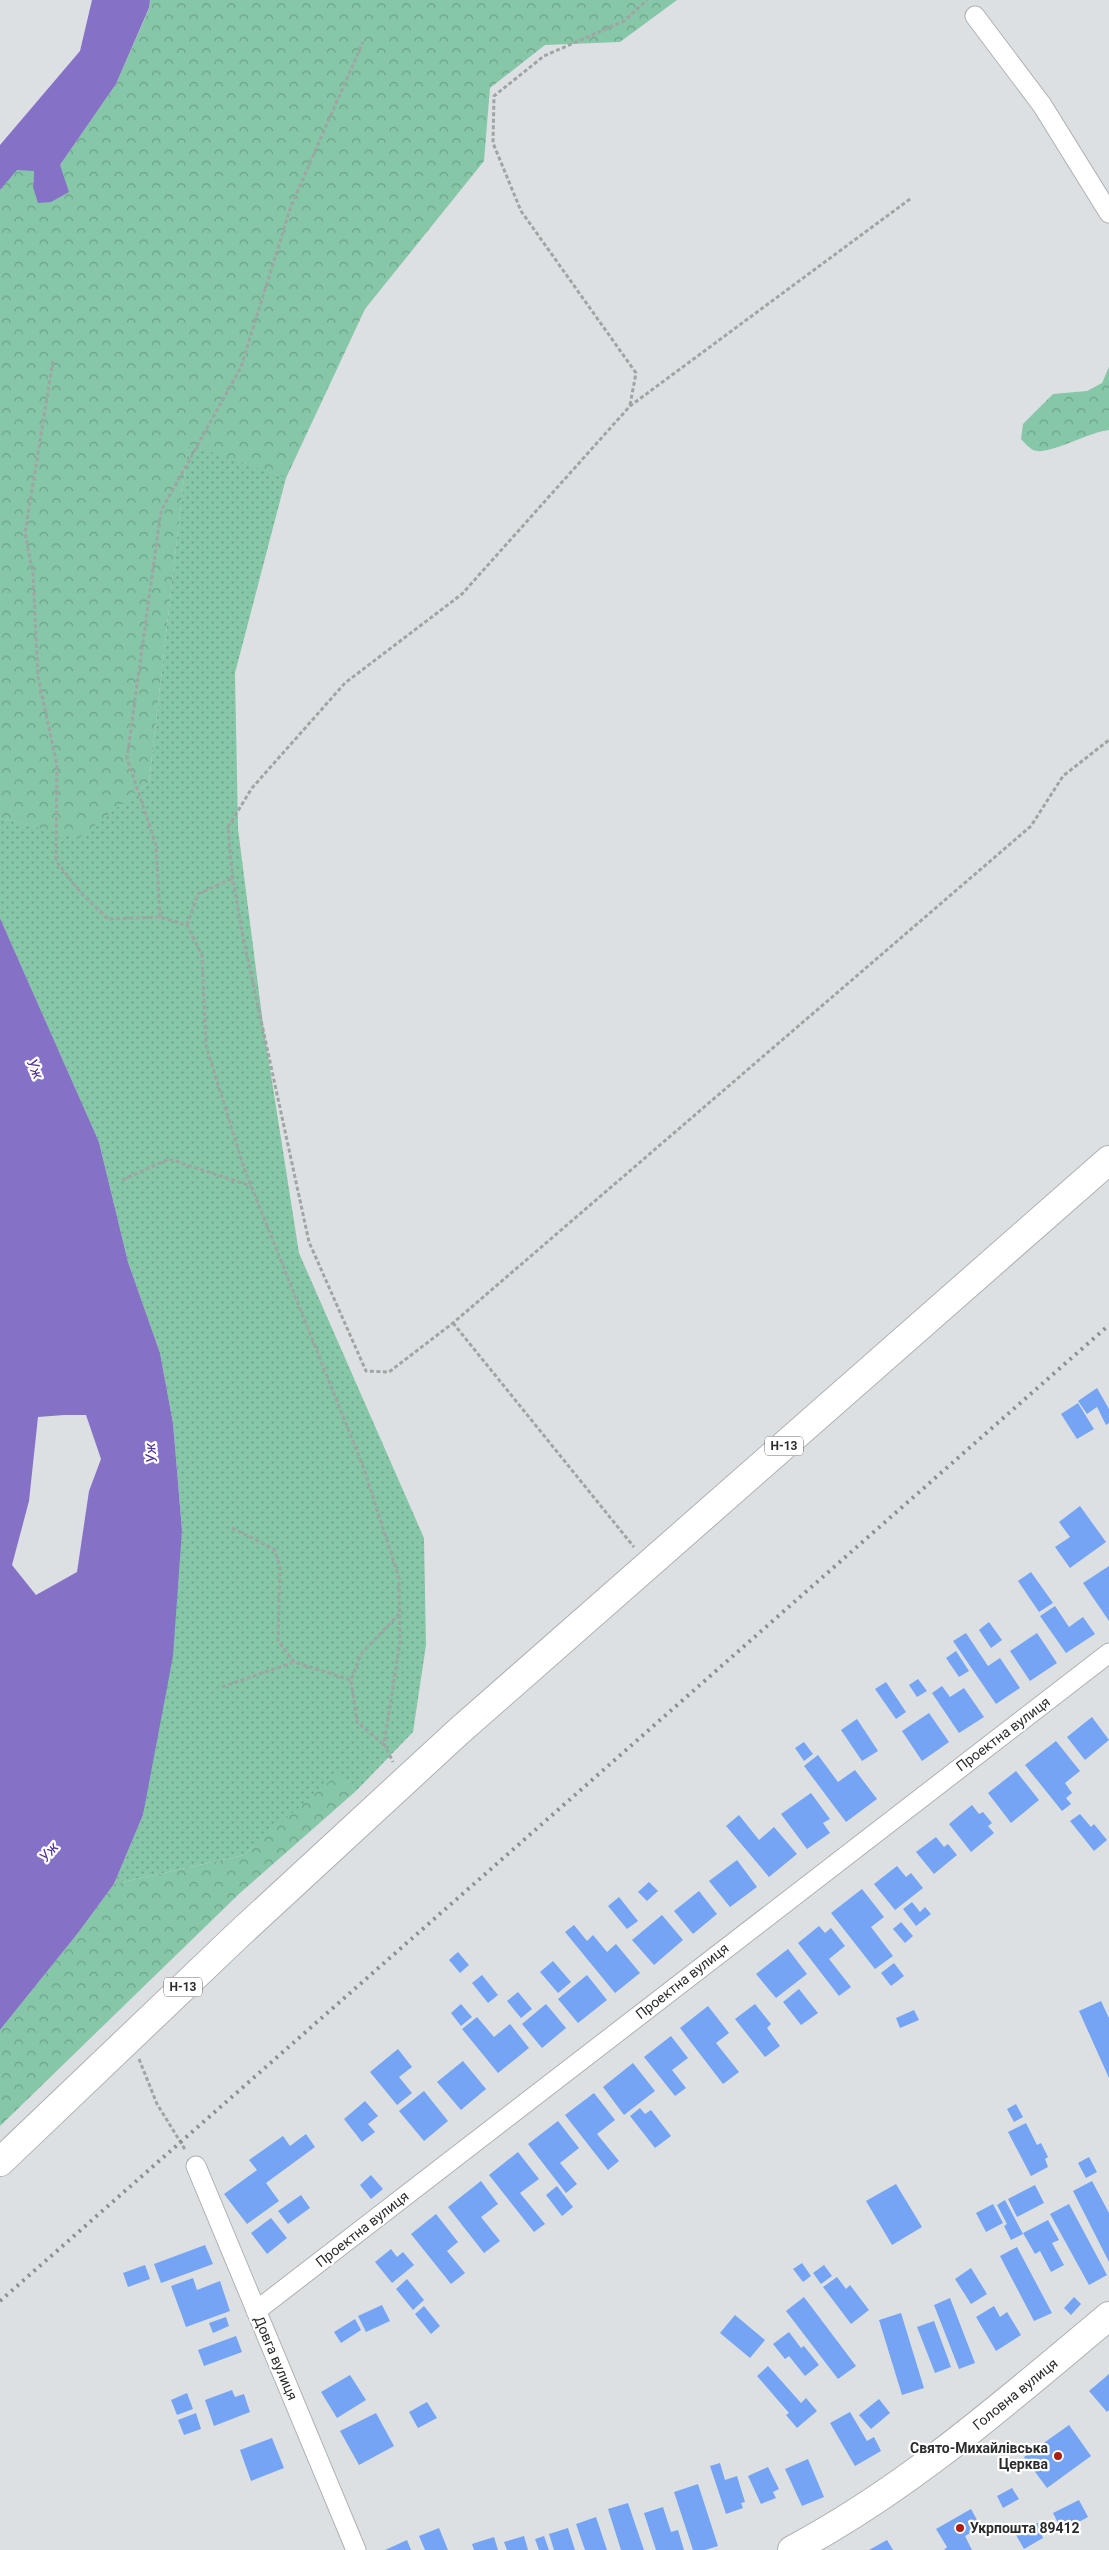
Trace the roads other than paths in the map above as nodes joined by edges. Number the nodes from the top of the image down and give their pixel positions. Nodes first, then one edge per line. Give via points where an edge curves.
1 (975, 16) dead end
2 (1109, 213) edge
3 (1109, 1160) edge
4 (1109, 1653) edge
5 (0, 2162) edge
6 (196, 2166) road end
7 (256, 2311) junction
8 (1109, 2316) edge
9 (356, 2550) edge
10 (792, 2550) edge

1 - 2 street via 1042,105
3 - 5 main road, Н-13 via 458,1732
4 - 7 street, Проектна вулиця
6 - 7 street, Довга вулиця
7 - 9 street, Довга вулиця
8 - 10 main road, Головна вулиця via 929,2464 859,2511

